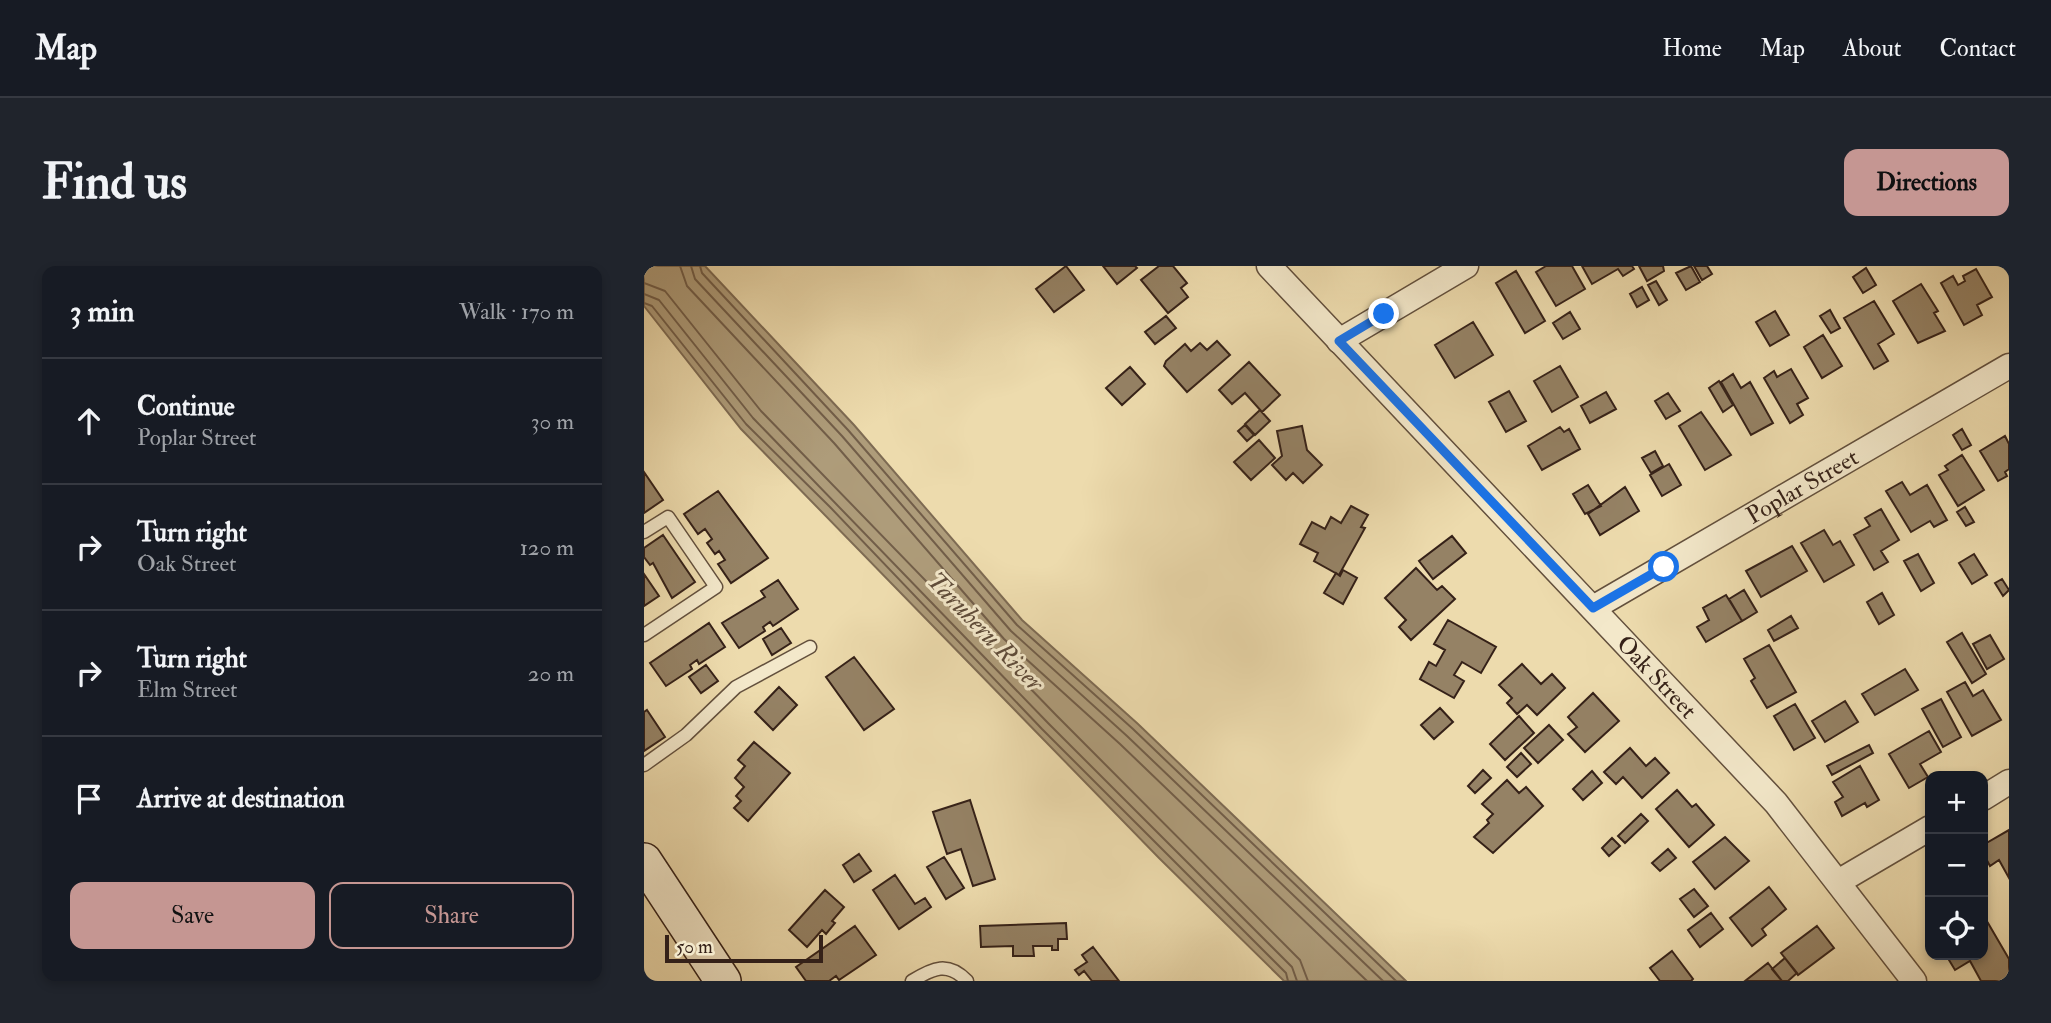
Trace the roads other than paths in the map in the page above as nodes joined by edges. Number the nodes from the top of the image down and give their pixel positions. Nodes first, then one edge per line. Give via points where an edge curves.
1 (1269, 266) edge
2 (1466, 266) edge
3 (1339, 341) junction
4 (2009, 366) edge
5 (644, 533) edge
6 (1593, 608) junction
7 (644, 635) edge
8 (810, 647) dead end
9 (644, 765) edge
10 (2009, 782) edge
11 (1988, 795) edge
12 (1925, 831) edge
13 (644, 861) edge
14 (1838, 882) junction
15 (723, 981) edge
16 (912, 981) edge
17 (967, 981) edge
18 (1914, 981) edge

1 - 3 street, Oak Street
2 - 3 street
3 - 6 street, Oak Street
4 - 6 street, Poplar Street
5 - 7 lane via 668,517 716,587
6 - 14 street, Oak Street via 1776,803
8 - 9 lane via 736,687 686,735
10 - 11 street
12 - 14 street
13 - 15 street
14 - 18 street, Oak Street
16 - 17 lane via 945,967

